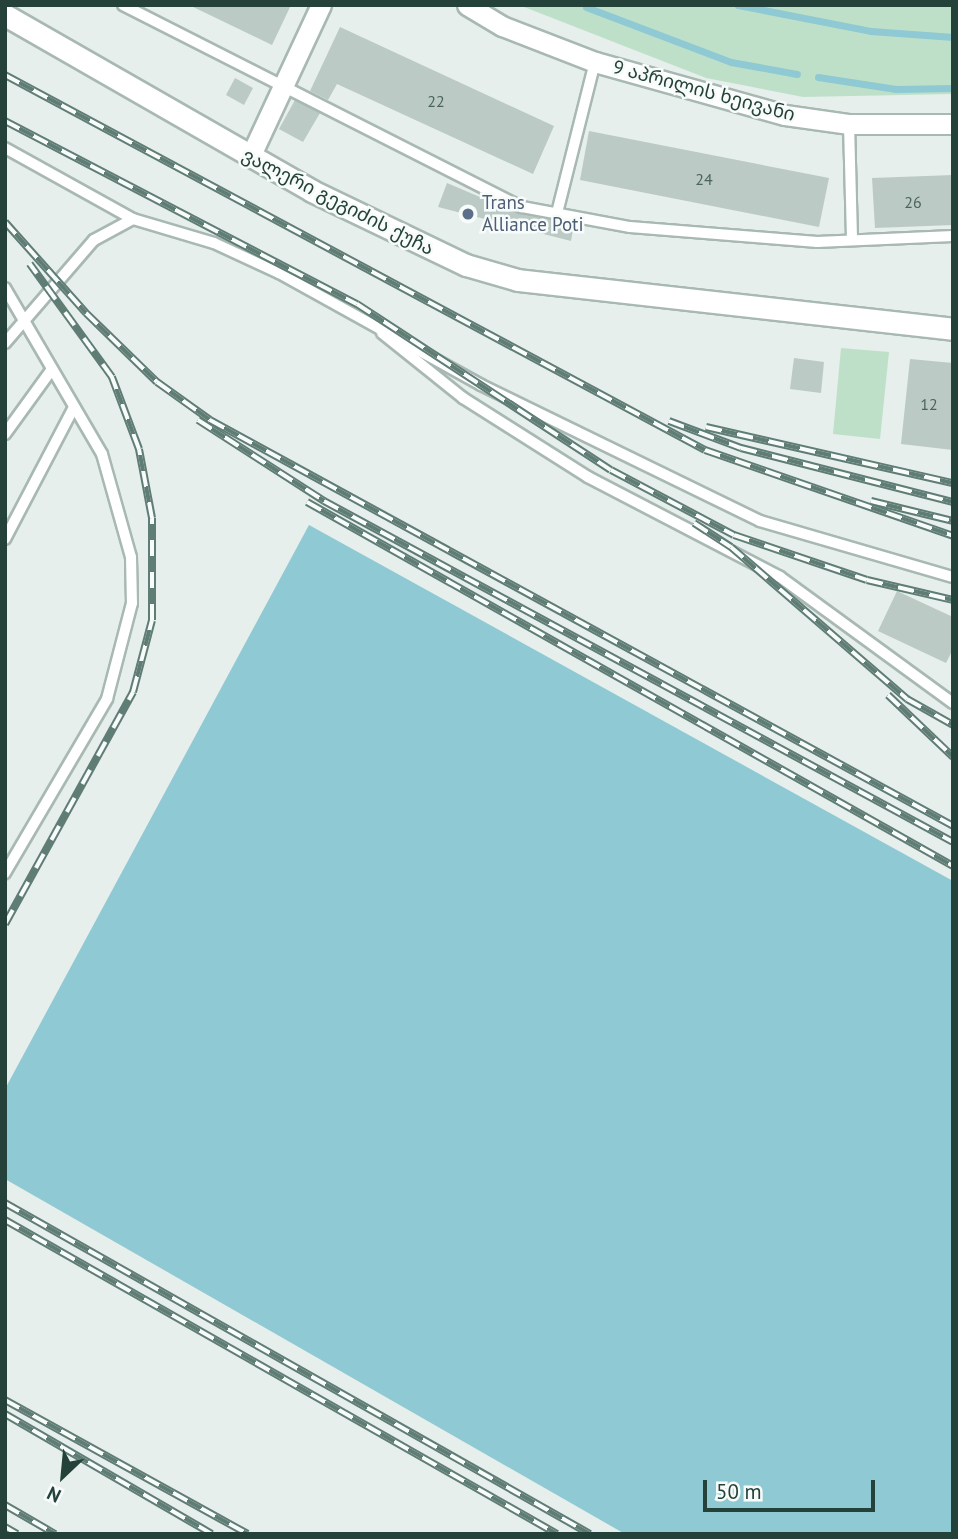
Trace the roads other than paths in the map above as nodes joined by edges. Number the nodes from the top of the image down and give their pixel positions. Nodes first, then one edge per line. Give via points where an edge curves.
1 (123, 5) edge
2 (321, 5) edge
3 (467, 5) edge
4 (5, 15) edge
5 (595, 62) junction
6 (282, 84) junction
7 (849, 124) junction
8 (953, 124) edge
9 (5, 148) edge
10 (250, 157) junction
11 (556, 213) junction
12 (133, 219) junction
13 (953, 236) edge
14 (852, 240) junction
15 (5, 288) edge
16 (355, 311) junction
17 (24, 319) junction
18 (953, 329) edge
19 (5, 343) edge
20 (52, 369) junction
21 (74, 407) junction
22 (5, 433) edge
23 (5, 538) edge
24 (953, 577) edge
25 (953, 703) edge
26 (5, 873) edge

1 - 6 lane
2 - 6 street
3 - 5 street, 9 აპრილის ხეივანი via 502,26
4 - 10 street, ვალერი გეგიძის ქუჩა
5 - 7 street, 9 აპრილის ხეივანი via 785,115
5 - 11 lane
6 - 10 street
6 - 11 lane via 523,207
7 - 8 street, 9 აპრილის ხეივანი
7 - 14 lane
9 - 12 lane
10 - 18 street, ვალერი გეგიძის ქუჩა via 412,243 518,280
11 - 14 lane via 630,227
12 - 16 lane via 215,243
12 - 17 lane via 94,240
13 - 14 lane
15 - 17 lane
16 - 24 lane via 481,386 760,521
16 - 25 lane via 463,398 588,477 780,577
17 - 19 lane
17 - 20 lane
20 - 21 lane
20 - 22 lane
21 - 23 lane
21 - 26 lane via 102,454 131,557 132,603 107,699

